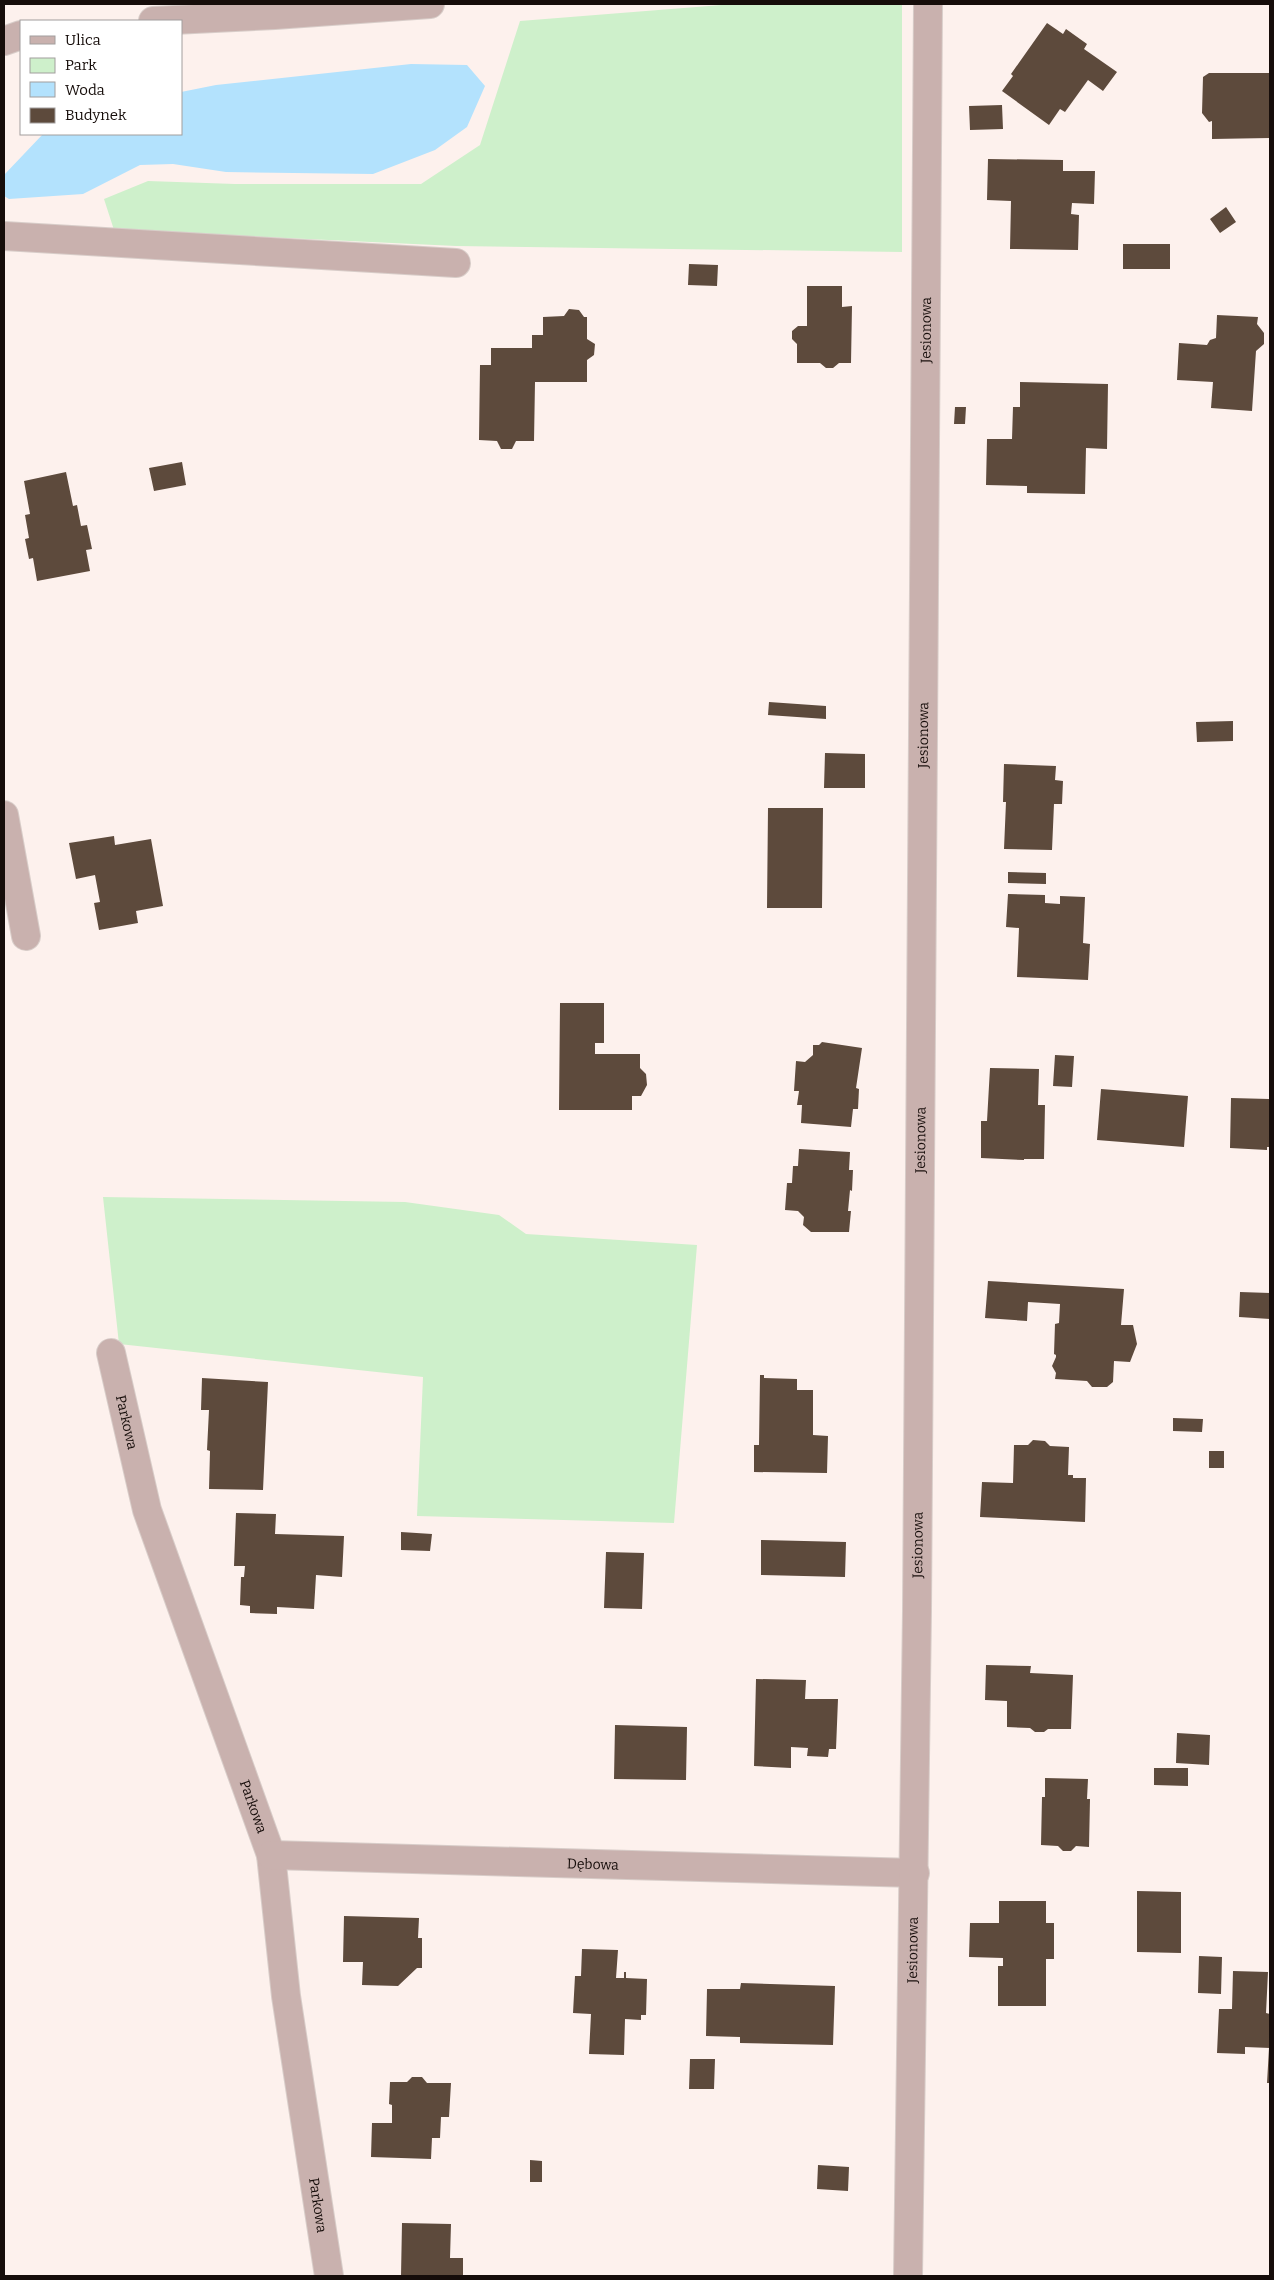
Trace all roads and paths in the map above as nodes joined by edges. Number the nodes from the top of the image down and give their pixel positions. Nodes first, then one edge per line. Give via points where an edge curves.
1 (430, 4) edge
2 (928, 4) edge
3 (173, 20) edge
4 (20, 36) edge
5 (4, 41) edge
6 (4, 236) edge
7 (456, 263) dead end
8 (4, 815) edge
9 (26, 936) dead end
10 (111, 1353) dead end
11 (271, 1855) junction
12 (915, 1872) junction
13 (329, 2276) edge
14 (908, 2276) edge

1 - 3 street
2 - 12 street, Jesionowa
4 - 5 street
6 - 7 street
8 - 9 street
10 - 11 street, Parkowa via 147,1510
11 - 12 street, Dębowa
11 - 13 street, Parkowa via 286,1996
12 - 14 street, Jesionowa

